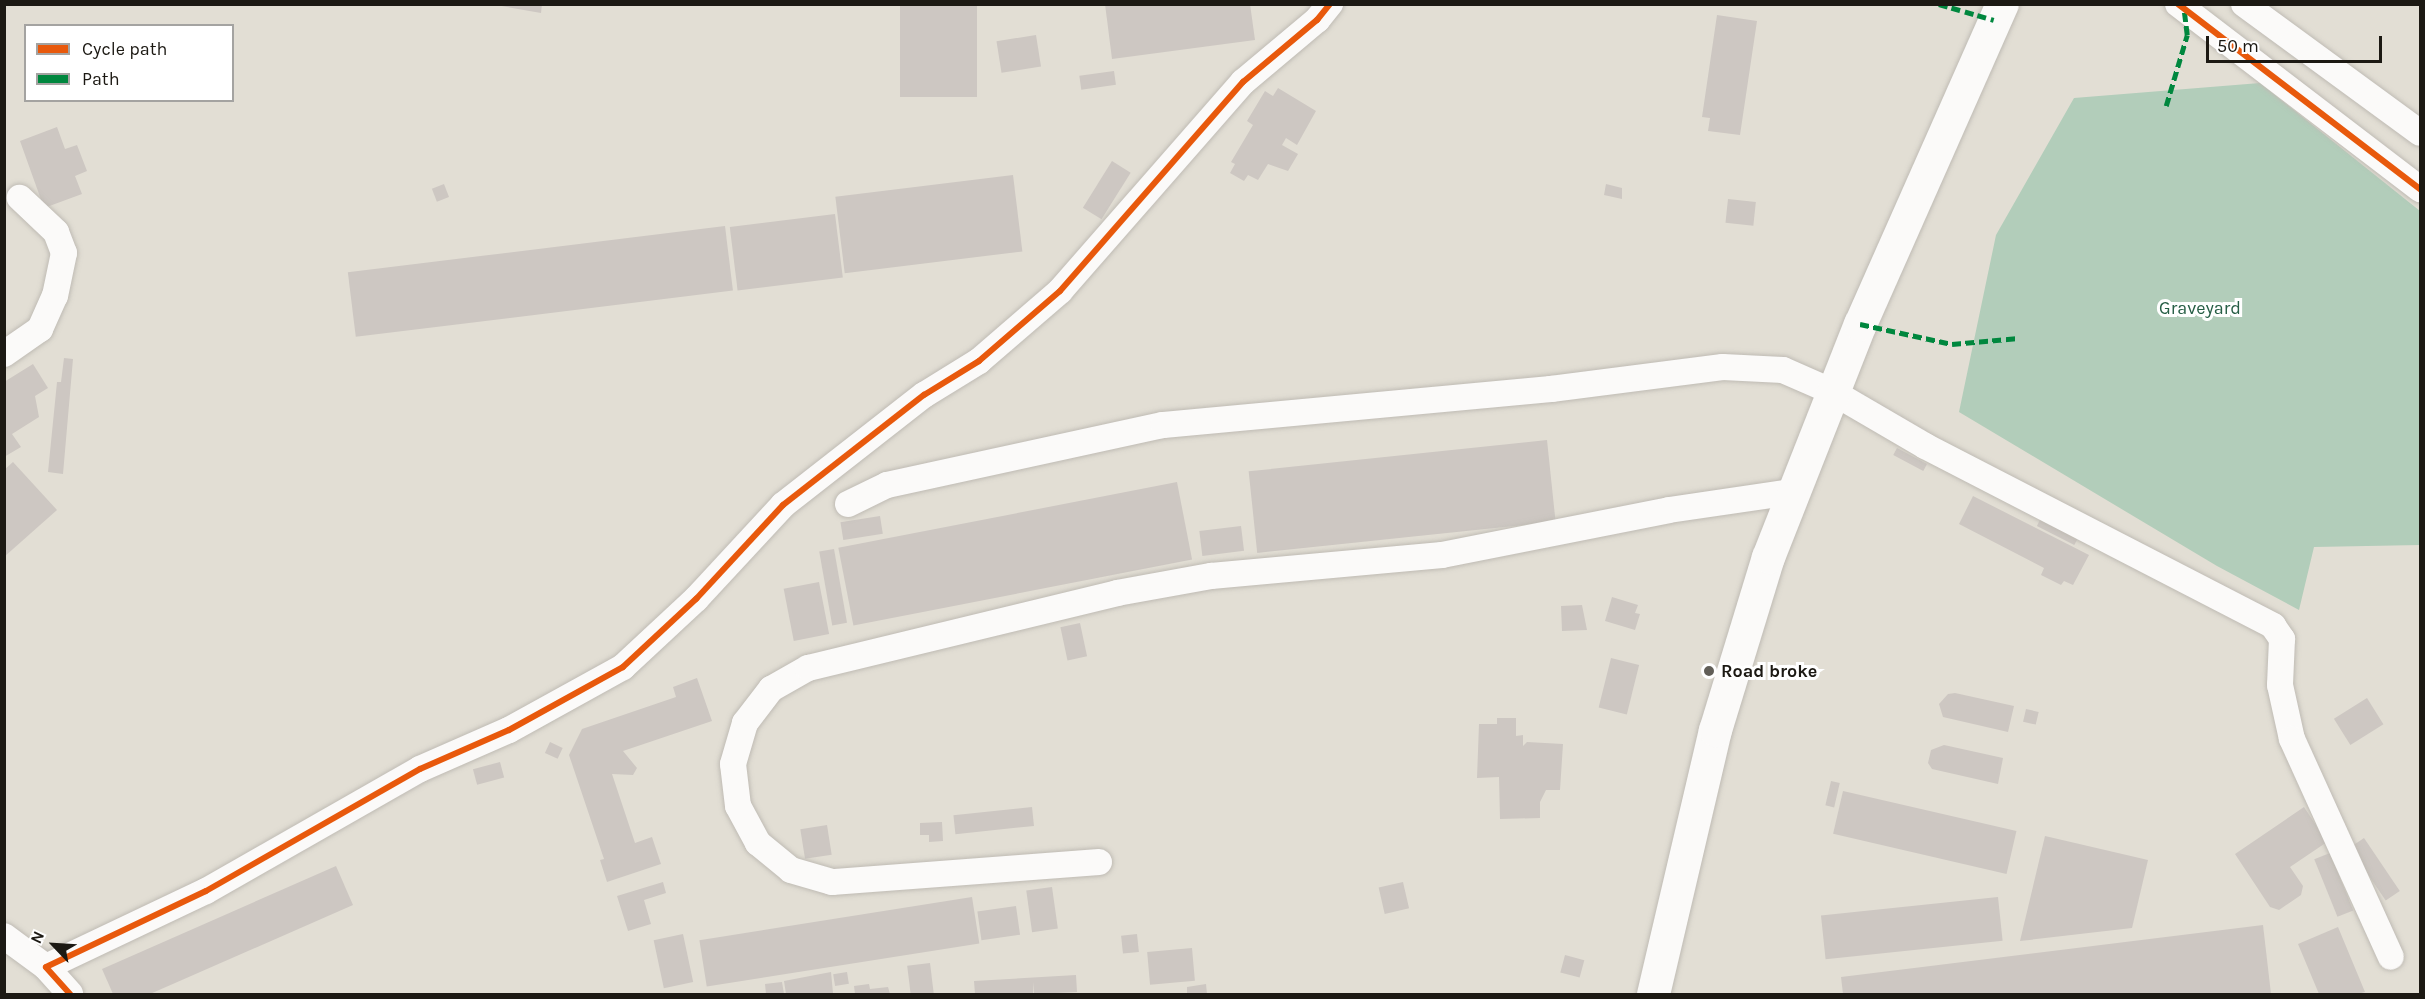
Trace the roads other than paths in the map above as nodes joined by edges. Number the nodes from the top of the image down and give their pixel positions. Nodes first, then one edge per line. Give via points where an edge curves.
1 (1330, 4) edge
2 (2002, 4) edge
3 (2178, 4) edge
4 (2244, 4) edge
5 (2421, 133) edge
6 (2421, 189) edge
7 (20, 198) dead end
8 (4, 354) edge
9 (1831, 391) junction
10 (1791, 492) junction
11 (848, 504) dead end
12 (1099, 862) dead end
13 (4, 936) edge
14 (2391, 957) dead end
15 (46, 967) junction
16 (70, 994) edge
17 (1653, 994) edge

1 - 15 street via 1243,82 1053,298 979,361 924,395 783,505 696,599 623,667 509,730 420,769 206,891
2 - 9 highway
3 - 6 street
4 - 5 street
7 - 8 street via 56,232 64,253 55,296 40,329
9 - 10 highway
9 - 11 street via 1783,370 1723,367 1551,389 1163,426 886,485
9 - 14 street via 1925,446 2273,626 2282,639 2280,685 2292,739
10 - 12 street via 1669,510 1442,555 1211,576 1118,593 808,668 771,689 745,723 733,764 738,806 758,843 791,870 832,882
10 - 17 highway via 1716,730
13 - 15 street
15 - 16 street

